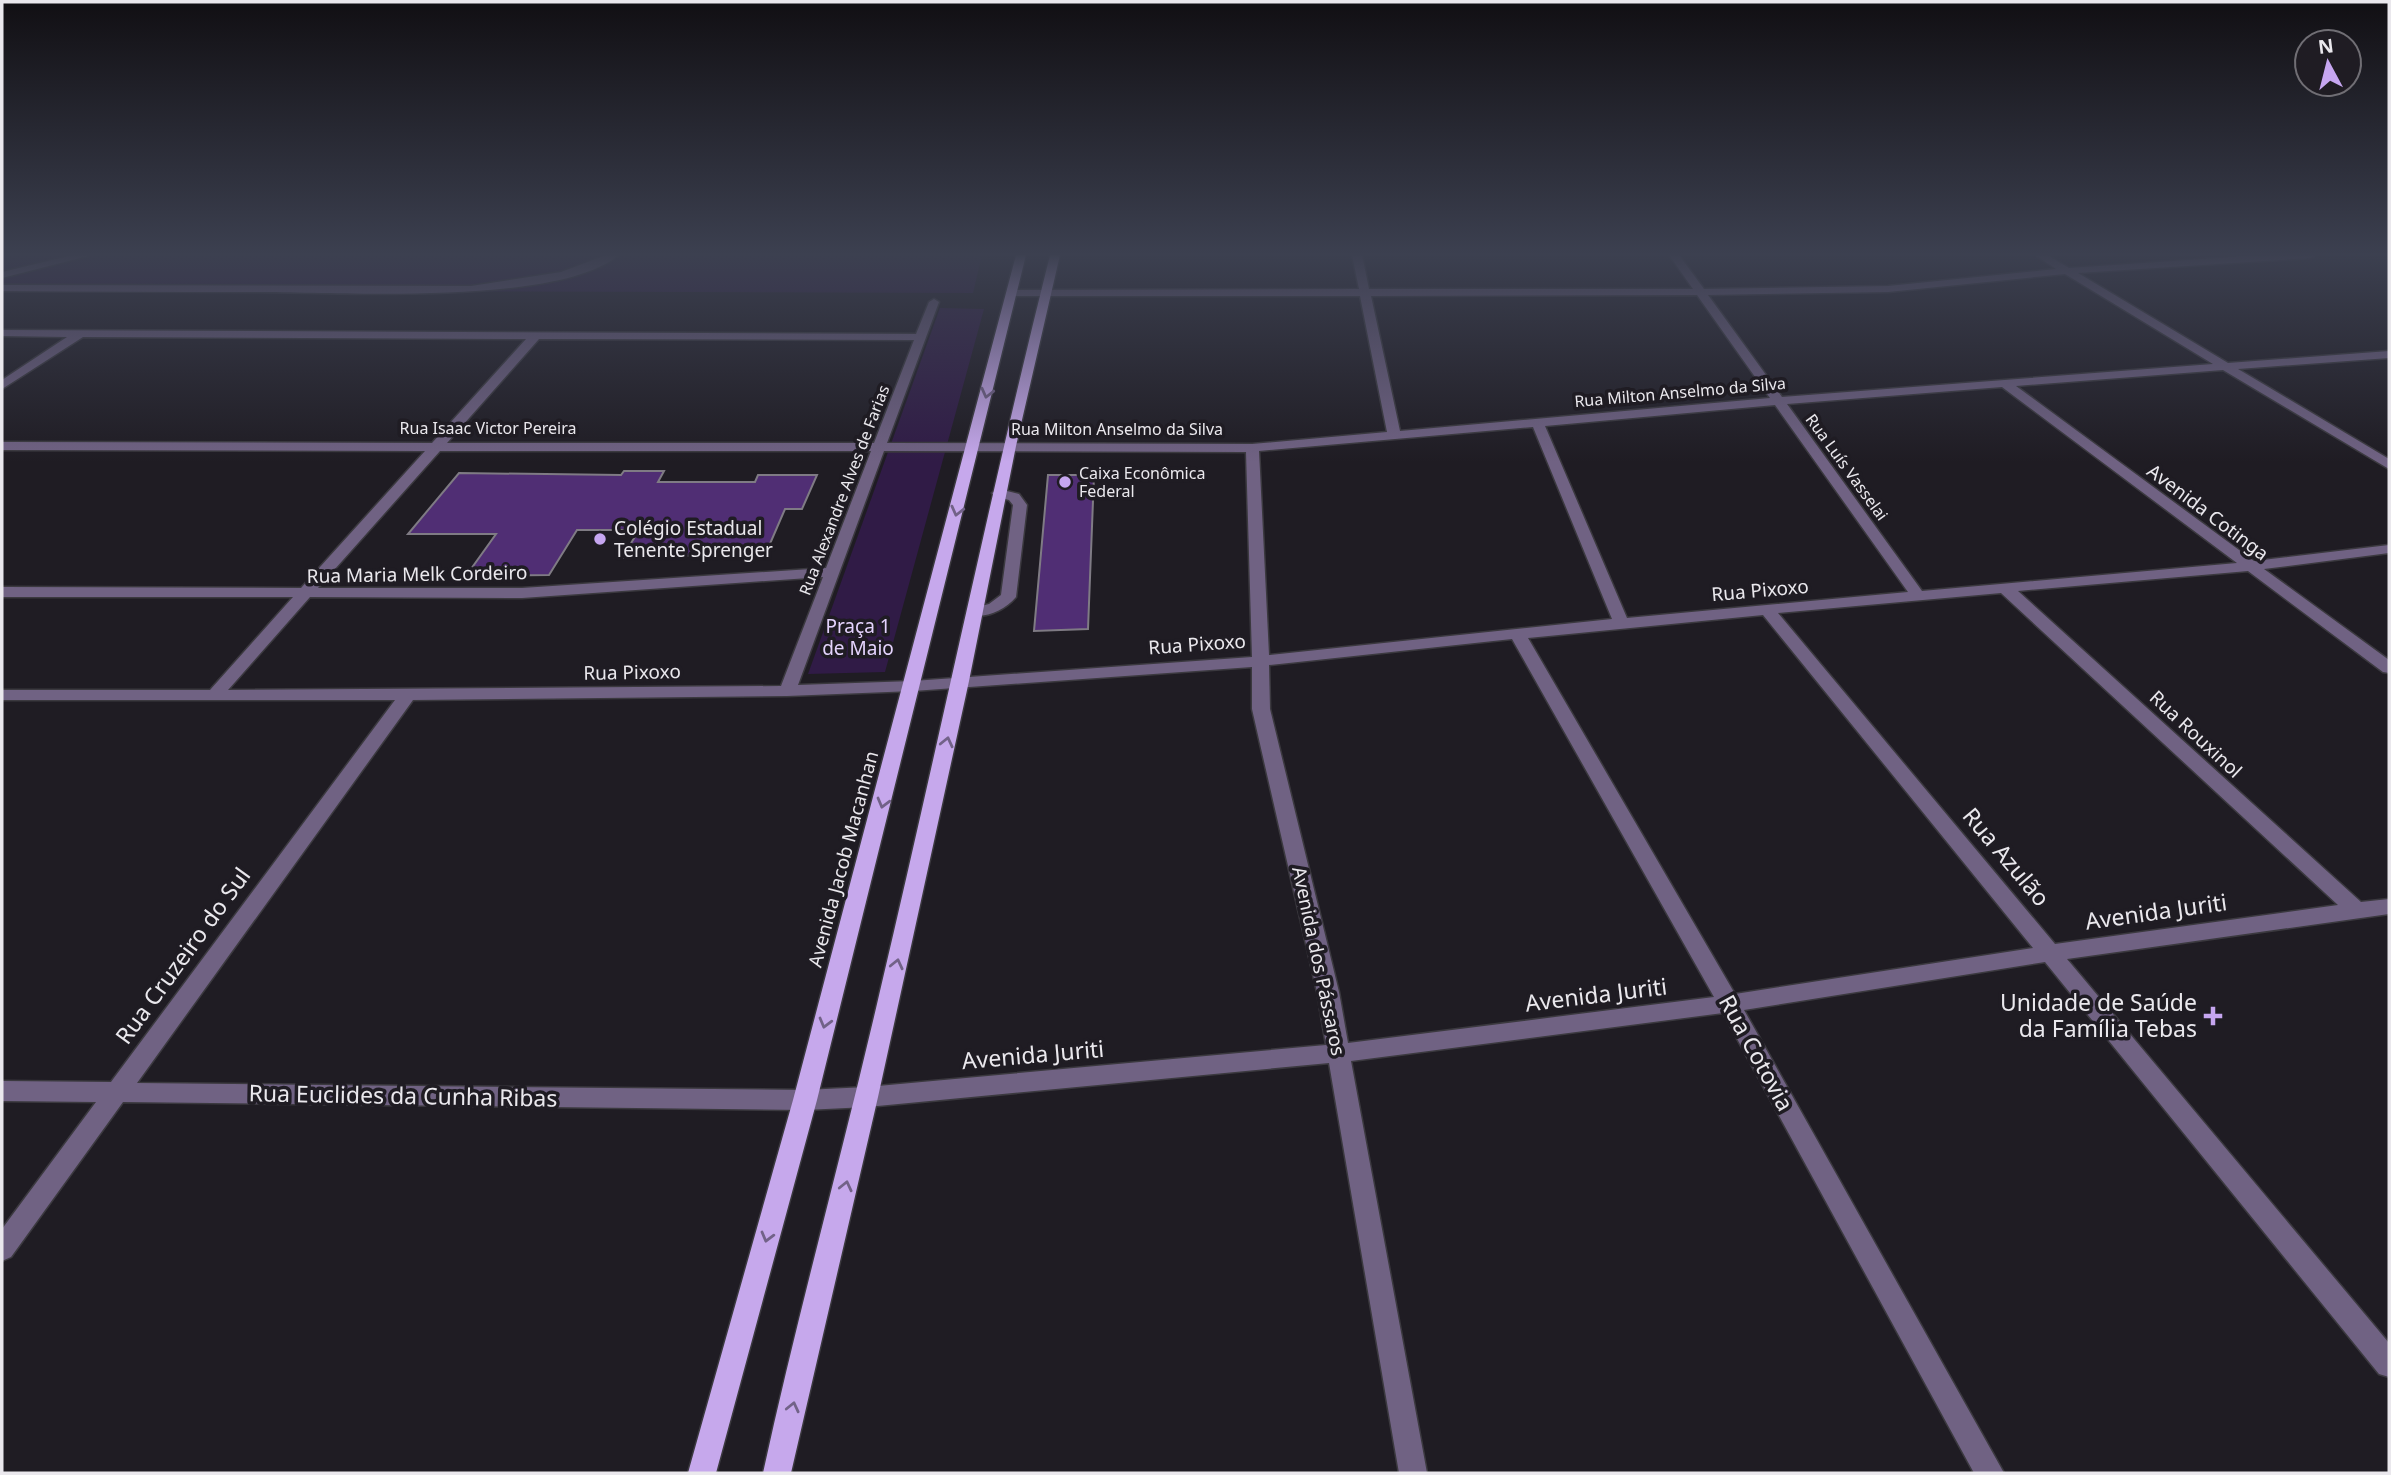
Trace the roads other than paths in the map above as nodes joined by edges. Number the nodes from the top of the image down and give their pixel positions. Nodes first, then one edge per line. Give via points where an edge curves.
1 (927, 324) edge
2 (1004, 324) edge
3 (1038, 324) edge
4 (1372, 324) edge
5 (1724, 324) edge
6 (2156, 324) edge
7 (2, 333) edge
8 (79, 334) junction
9 (536, 336) junction
10 (922, 337) junction
11 (2389, 354) edge
12 (2227, 366) junction
13 (2006, 384) junction
14 (2, 385) edge
15 (1777, 401) junction
16 (1538, 423) junction
17 (1394, 434) junction
18 (879, 445) junction
19 (974, 445) junction
20 (2, 446) edge
21 (439, 446) junction
22 (1009, 446) junction
23 (1252, 448) junction
24 (2389, 465) edge
25 (999, 493) junction
26 (2389, 550) edge
27 (2248, 566) junction
28 (831, 572) junction
29 (2006, 589) junction
30 (2, 592) edge
31 (304, 594) junction
32 (1919, 597) junction
33 (1768, 611) junction
34 (975, 612) junction
35 (1621, 623) junction
36 (1518, 635) junction
37 (1261, 661) junction
38 (2389, 668) edge
39 (961, 681) junction
40 (913, 686) junction
41 (787, 691) junction
42 (215, 694) junction
43 (2, 695) edge
44 (408, 695) junction
45 (2389, 906) edge
46 (2356, 910) junction
47 (2052, 953) junction
48 (1729, 1004) junction
49 (1339, 1053) junction
50 (2, 1091) edge
51 (115, 1093) junction
52 (867, 1097) junction
53 (805, 1100) junction
54 (2, 1249) edge
55 (2389, 1364) edge
56 (702, 1473) edge
57 (777, 1473) edge
58 (1413, 1473) edge
59 (1990, 1473) edge

1 - 10 street, Rua Alexandre Alves de Farias
2 -> 19 main road, Avenida Jacob Macanhan
3 - 22 main road
4 - 17 street
5 - 15 street, Rua Luís Vasselai
6 - 12 street
7 - 8 street
8 - 9 street
8 - 14 street
9 - 10 street
9 - 21 street
10 - 18 street, Rua Alexandre Alves de Farias
11 - 12 street, Rua Milton Anselmo da Silva
12 - 13 street, Rua Milton Anselmo da Silva
12 - 24 street
13 - 15 street, Rua Milton Anselmo da Silva
13 - 27 street, Avenida Cotinga
15 - 16 street, Rua Milton Anselmo da Silva
15 - 32 street, Rua Luís Vasselai
16 - 17 street, Rua Milton Anselmo da Silva
16 - 35 street
17 - 23 street, Rua Milton Anselmo da Silva
18 - 19 street, Rua Isaac Victor Pereira
18 - 21 street, Rua Isaac Victor Pereira
18 - 28 street, Rua Alexandre Alves de Farias
19 - 22 street, Rua Milton Anselmo da Silva
19 -> 40 main road, Avenida Jacob Macanhan
20 - 21 street, Rua Isaac Victor Pereira
21 - 31 street
22 - 23 street, Rua Milton Anselmo da Silva
22 - 25 main road
23 - 37 street, Avenida dos Pássaros
25 - 34 main road
25 - 34 street via 1014,497 1020,505 1008,597 994,608
26 - 27 street, Rua Pixoxo
27 - 29 street, Rua Pixoxo
27 - 38 street, Avenida Cotinga
28 - 31 street, Rua Maria Melk Cordeiro via 522,593
28 - 41 street, Rua Alexandre Alves de Farias
29 - 32 street, Rua Pixoxo
29 - 46 street, Rua Rouxinol
30 - 31 street, Rua Maria Melk Cordeiro
31 - 42 street
32 - 33 street, Rua Pixoxo
33 - 35 street, Rua Pixoxo
33 - 47 street, Rua Azulão
34 - 39 main road
35 - 36 street, Rua Pixoxo
36 - 37 street, Rua Pixoxo
36 - 48 street, Rua Cotovia
37 - 39 street, Rua Pixoxo
37 - 49 street, Avenida dos Pássaros via 1261,709
39 - 40 street, Rua Pixoxo
52 -> 39 main road
40 - 41 street, Rua Pixoxo
40 -> 53 main road, Avenida Jacob Macanhan
41 - 44 street, Rua Pixoxo
42 - 43 street, Rua Pixoxo
42 - 44 street, Rua Pixoxo
44 - 51 street, Rua Cruzeiro do Sul
45 - 46 street, Avenida Juriti
46 - 47 street, Avenida Juriti
47 - 48 street, Avenida Juriti
47 - 55 street, Rua Azulão
48 - 49 street, Avenida Juriti
48 - 59 street, Rua Cotovia
49 - 52 street, Avenida Juriti
49 - 58 street, Avenida dos Pássaros
50 - 51 street, Rua Euclides da Cunha Ribas
51 - 53 street, Rua Euclides da Cunha Ribas
51 - 54 street, Rua Cruzeiro do Sul
52 - 53 street, Avenida Juriti
57 -> 52 main road
53 -> 56 main road, Avenida Jacob Macanhan

